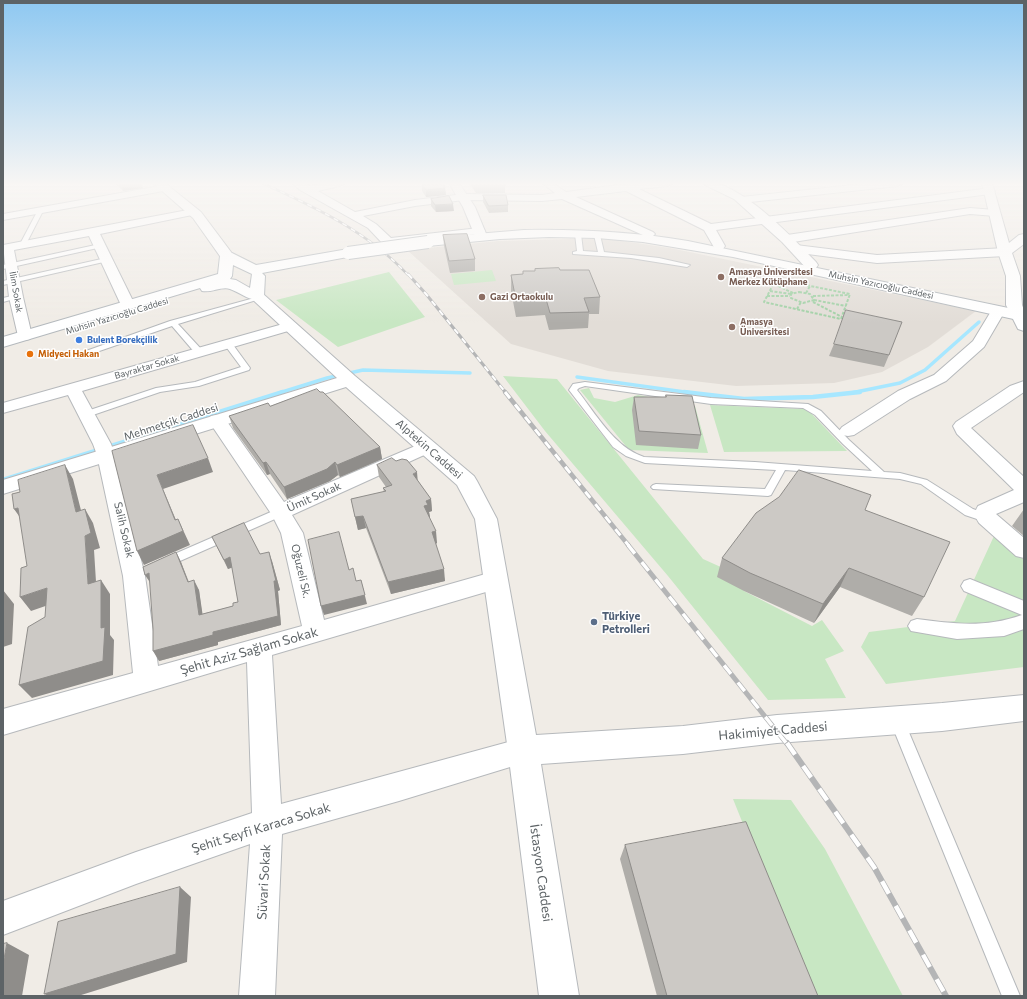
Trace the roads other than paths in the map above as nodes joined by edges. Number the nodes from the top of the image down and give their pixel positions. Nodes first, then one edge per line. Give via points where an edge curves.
1 (25, 230) edge
2 (105, 230) edge
3 (207, 230) edge
4 (376, 230) edge
5 (478, 230) edge
6 (639, 230) edge
7 (710, 230) edge
8 (777, 230) edge
9 (848, 230) edge
10 (999, 230) edge
11 (93, 232) junction
12 (480, 234) junction
13 (578, 234) junction
14 (649, 234) junction
15 (598, 235) junction
16 (1024, 238) edge
17 (787, 239) junction
18 (100, 246) junction
19 (719, 246) junction
20 (11, 248) edge
21 (796, 249) junction
22 (1024, 250) edge
23 (1004, 252) junction
24 (601, 253) junction
25 (227, 256) junction
26 (106, 260) junction
27 (687, 265) dead end
28 (811, 265) junction
29 (7, 266) edge
30 (256, 273) junction
31 (1018, 277) edge
32 (228, 280) junction
33 (9, 281) edge
34 (16, 297) junction
35 (258, 297) junction
36 (3, 300) edge
37 (128, 305) junction
38 (998, 310) junction
39 (1020, 313) edge
40 (173, 323) junction
41 (290, 326) junction
42 (25, 336) junction
43 (3, 342) edge
44 (228, 344) junction
45 (3, 351) edge
46 (199, 352) junction
47 (76, 356) dead end
48 (343, 374) junction
49 (1024, 386) edge
50 (73, 389) junction
51 (3, 408) edge
52 (86, 414) junction
53 (217, 420) junction
54 (848, 431) dead end
55 (427, 447) junction
56 (104, 449) junction
57 (782, 467) junction
58 (3, 474) edge
59 (881, 474) junction
60 (3, 487) edge
61 (656, 487) dead end
62 (1024, 490) edge
63 (1024, 494) edge
64 (280, 512) junction
65 (986, 518) junction
66 (1024, 550) edge
67 (156, 567) edge
68 (496, 580) junction
69 (970, 586) dead end
70 (1024, 609) edge
71 (1024, 622) edge
72 (917, 626) dead end
73 (315, 632) junction
74 (259, 648) junction
75 (147, 680) junction
76 (1024, 708) edge
77 (897, 721) junction
78 (3, 722) edge
79 (523, 751) junction
80 (267, 824) junction
81 (3, 918) edge
82 (258, 996) edge
83 (559, 996) edge
84 (1011, 996) edge

1 - 20 lane
2 - 11 street
3 - 25 street
4 - 12 street via 388,242
5 - 12 street
6 - 14 street
7 - 19 street
8 - 17 street
9 - 17 street
10 - 23 street
11 - 18 street
11 - 20 street
12 - 13 street, Muhsin Yazıcıoğlu Caddesi
12 - 14 street, Muhsin Yazıcıoğlu Caddesi via 511,230
12 - 30 street, Muhsin Yazıcıoğlu Caddesi, bridge via 348,253
13 - 15 street, Muhsin Yazıcıoğlu Caddesi
13 - 24 lane via 578,253
14 - 19 street, Muhsin Yazıcıoğlu Caddesi
15 - 24 lane
15 - 38 street, Muhsin Yazıcıoğlu Caddesi via 656,239
16 - 23 street
17 - 21 street
18 - 26 street
18 - 29 lane
19 - 28 street, Muhsin Yazıcıoğlu Caddesi
20 - 29 street, İlim Sokak
21 - 23 street via 877,259
21 - 28 street
22 - 23 street
23 - 31 street
24 - 27 lane
25 - 30 street
25 - 32 street
26 - 33 lane
26 - 37 street
28 - 39 street, Muhsin Yazıcıoğlu Caddesi
29 - 33 street, İlim Sokak
30 - 32 street, Muhsin Yazıcıoğlu Caddesi via 246,282
30 - 35 street
31 - 39 street
32 - 35 street, Alptekin Caddesi
32 - 37 street, Muhsin Yazıcıoğlu Caddesi
32 - 45 street, Muhsin Yazıcıoğlu Caddesi via 203,290
33 - 34 street, İlim Sokak
34 - 36 lane
34 - 42 street, İlim Sokak
35 - 40 lane
35 - 41 street, Alptekin Caddesi
37 - 42 street, Muhsin Yazıcıoğlu Caddesi
38 - 39 street, Muhsin Yazıcıoğlu Caddesi
38 - 54 street via 979,344 940,378 904,395
40 - 46 lane
40 - 47 lane
41 - 44 street, Bayraktar Sokak
41 - 48 street, Alptekin Caddesi
42 - 43 street, Muhsin Yazıcıoğlu Caddesi
44 - 46 street, Bayraktar Sokak
44 - 52 lane via 246,368 196,384 159,390
46 - 50 street, Bayraktar Sokak
48 - 53 street, Mehmetçik Caddesi
48 - 55 street, Alptekin Caddesi
48 - 56 street, Mehmetçik Caddesi
49 - 62 street via 962,426 963,430
50 - 51 street, Bayraktar Sokak
50 - 52 street, Salih Sokak
52 - 56 street, Salih Sokak
53 - 56 street, Mehmetçik Caddesi
53 - 64 street, Ümit Sokak
55 - 64 street, Ümit Sokak
55 - 68 street, Alptekin Caddesi via 466,481 486,519
56 - 58 street, Mehmetçik Caddesi
56 - 60 street, Mehmetçik Caddesi
56 - 75 street, Salih Sokak via 138,575
57 - 59 lane
57 - 59 lane via 637,458 625,453 616,445 573,390 576,386 585,384 711,401 805,406 818,413
57 - 61 lane via 768,493
59 - 65 lane via 924,482 968,512
63 - 65 street via 984,511
64 - 67 lane
64 - 73 street, Oğuzeli Sk. via 292,533
65 - 66 street
68 - 73 street, Şehit Aziz Sağlam Sokak
68 - 79 street, Alptekin Caddesi
69 - 70 street
71 - 72 street via 1004,629 957,632
73 - 74 street, Şehit Aziz Sağlam Sokak
74 - 75 street, Şehit Aziz Sağlam Sokak
74 - 80 street, Süvari Sokak
75 - 78 street, Şehit Aziz Sağlam Sokak
76 - 77 street, Hakimiyet Caddesi
77 - 79 street, Hakimiyet Caddesi
77 - 84 lane
79 - 80 street, Şehit Seyfi Karaca Sokak
79 - 83 street, İstasyon Caddesi
80 - 81 street, Şehit Seyfi Karaca Sokak via 136,868
80 - 82 street, Süvari Sokak

